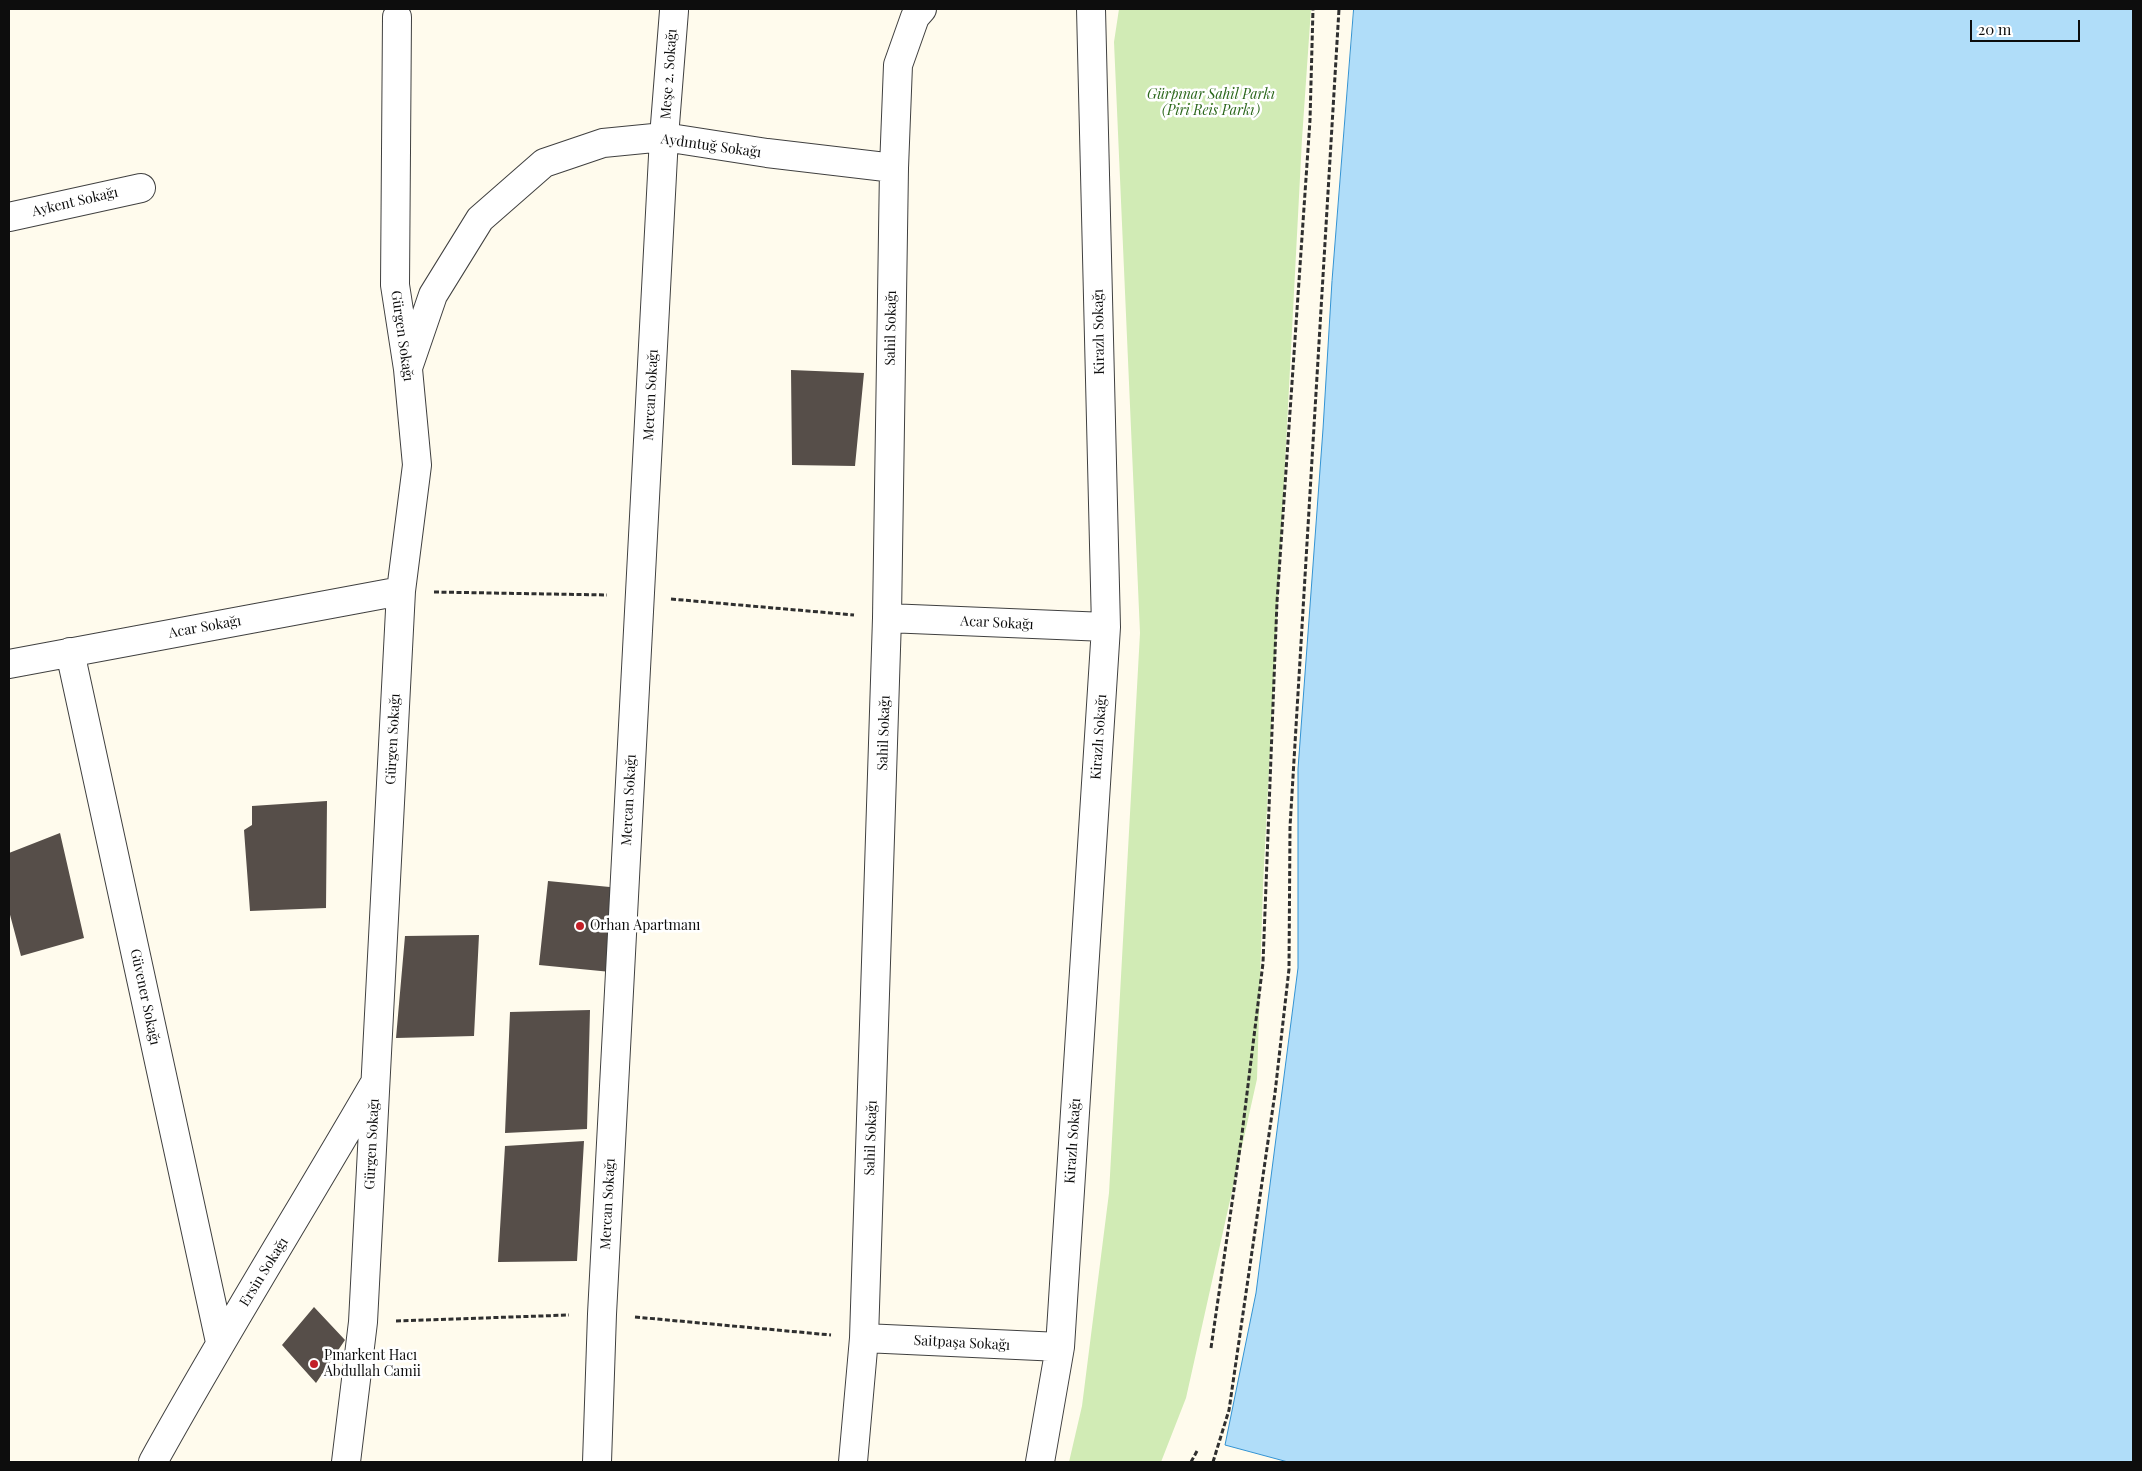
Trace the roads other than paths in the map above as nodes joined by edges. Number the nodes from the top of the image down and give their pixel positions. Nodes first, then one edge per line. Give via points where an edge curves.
1 (922, 9) edge
2 (1091, 9) edge
3 (674, 11) dead end
4 (397, 17) dead end
5 (664, 137) junction
6 (894, 168) junction
7 (141, 188) dead end
8 (9, 217) edge
9 (408, 369) junction
10 (401, 591) junction
11 (887, 618) junction
12 (1106, 627) junction
13 (70, 652) junction
14 (9, 664) edge
15 (375, 1082) junction
16 (864, 1338) junction
17 (220, 1342) junction
18 (1060, 1347) junction
19 (153, 1462) edge
20 (346, 1462) edge
21 (598, 1462) edge
22 (853, 1462) edge
23 (1040, 1462) edge

1 - 6 street, Sahil Sokağı via 898,65
2 - 12 street, Kirazlı Sokağı
3 - 5 street, Meşe 2. Sokağı
4 - 9 street, Gürgen Sokağı via 395,286
5 - 6 street, Aydıntuğ Sokağı
5 - 9 street, Aydıntuğ Sokağı via 603,143 544,163 480,219 433,295
5 - 21 street, Mercan Sokağı via 602,1304
6 - 11 street, Sahil Sokağı
7 - 8 street, Aykent Sokağı
9 - 10 street, Gürgen Sokağı via 416,465
10 - 13 street, Acar Sokağı
10 - 15 street, Gürgen Sokağı
11 - 12 street, Acar Sokağı
11 - 16 street, Sahil Sokağı
12 - 18 street, Kirazlı Sokağı
13 - 14 street, Acar Sokağı
13 - 17 street, Güvener Sokağı
15 - 17 street, Ersin Sokağı via 272,1261
15 - 20 street, Gürgen Sokağı via 363,1322
16 - 18 street, Saitpaşa Sokağı
16 - 22 street, Sahil Sokağı
17 - 19 street, Ersin Sokağı
18 - 23 street, Kirazlı Sokağı

